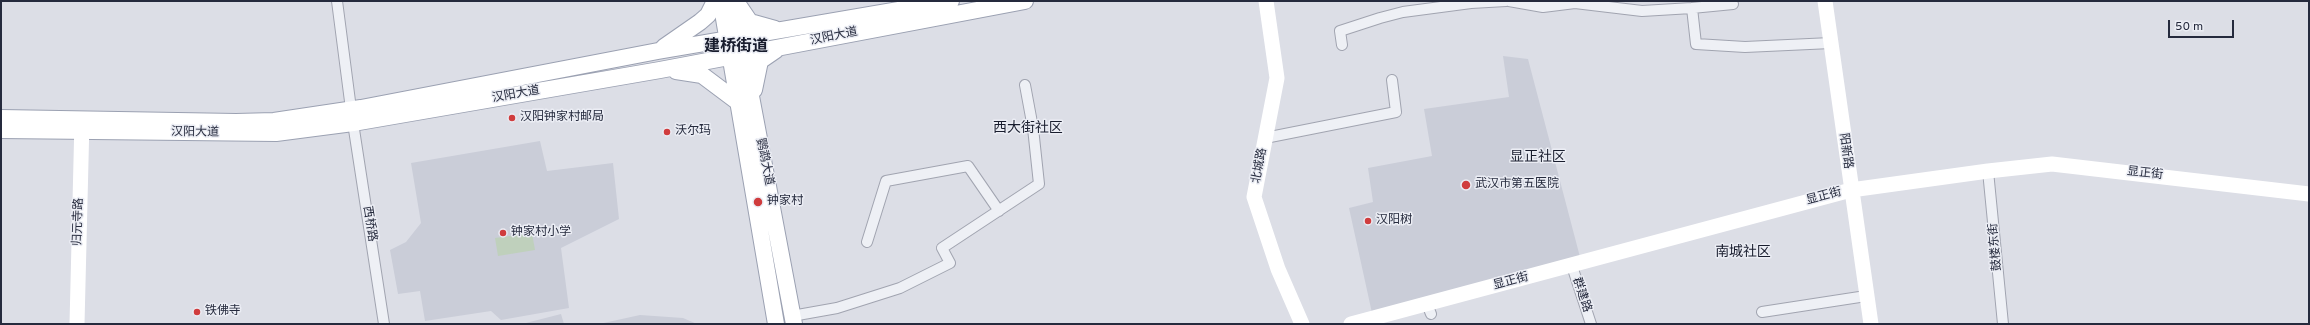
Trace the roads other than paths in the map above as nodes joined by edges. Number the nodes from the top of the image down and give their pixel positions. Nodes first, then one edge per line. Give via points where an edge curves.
1 (337, 1) edge
2 (715, 1) edge
3 (721, 1) edge
4 (733, 1) edge
5 (736, 1) edge
6 (951, 1) edge
7 (1025, 1) edge
8 (1266, 1) edge
9 (1506, 1) edge
10 (1510, 1) edge
11 (1825, 1) edge
12 (1733, 4) dead end
13 (1692, 8) junction
14 (786, 29) junction
15 (734, 38) junction
16 (1831, 43) junction
17 (790, 45) junction
18 (1342, 45) dead end
19 (658, 51) junction
20 (738, 56) junction
21 (660, 70) junction
22 (1392, 80) dead end
23 (1025, 85) dead end
24 (745, 102) junction
25 (352, 116) junction
26 (1, 118) edge
27 (82, 126) junction
28 (1, 130) edge
29 (1265, 138) junction
30 (1988, 171) junction
31 (1851, 190) junction
32 (2309, 194) edge
33 (999, 211) junction
34 (867, 242) dead end
35 (1572, 266) junction
36 (1866, 296) junction
37 (1762, 312) dead end
38 (793, 320) edge
39 (77, 324) edge
40 (384, 324) edge
41 (776, 324) edge
42 (1302, 324) edge
43 (1351, 324) edge
44 (1591, 324) edge
45 (1871, 324) edge
46 (2003, 324) edge

1 - 25 street, 西桥路
2 - 19 main road via 708,15
3 - 15 main road, 鹦鹉大道
4 - 15 main road, 鹦鹉大道
5 - 14 main road via 750,22 760,26
6 - 14 main road, 汉阳大道
7 - 17 main road, 汉阳大道
8 - 29 street, 北城路 via 1277,78
9 - 18 street via 1433,8 1380,18 1340,31
10 - 13 street via 1543,7 1575,3 1642,11
11 - 16 street, 阳新路
12 - 13 street
13 - 16 street via 1696,44 1745,47
14 - 15 main road, 汉阳大道
15 - 19 main road, 汉阳大道
15 - 20 main road, 鹦鹉大道
16 - 31 street, 阳新路
17 - 20 main road, 汉阳大道
17 - 24 main road via 778,49 760,61
19 - 25 main road, 汉阳大道
20 - 21 main road, 汉阳大道
20 - 24 main road, 鹦鹉大道
21 - 24 main road via 702,75
21 - 25 main road, 汉阳大道
22 - 29 street via 1396,112
23 - 33 street via 1039,184
24 - 38 main road, 鹦鹉大道
24 - 41 main road, 鹦鹉大道
25 - 27 main road, 汉阳大道 via 276,133
25 - 40 street, 西桥路
26 - 27 main road, 汉阳大道
27 - 28 main road, 汉阳大道
27 - 39 street, 归元寺路
29 - 42 street, 北城路 via 1254,197 1278,269
30 - 31 street, 显正街
30 - 32 street, 显正街 via 2052,164
30 - 46 street, 鼓楼东街
31 - 35 street, 显正街
31 - 36 street, 阳新路
33 - 34 street via 968,166 886,181
33 - 38 street via 942,248 950,263 900,288
35 - 43 street, 显正街 via 1429,309
35 - 44 street, 群建路
36 - 37 street
36 - 45 street, 阳新路

